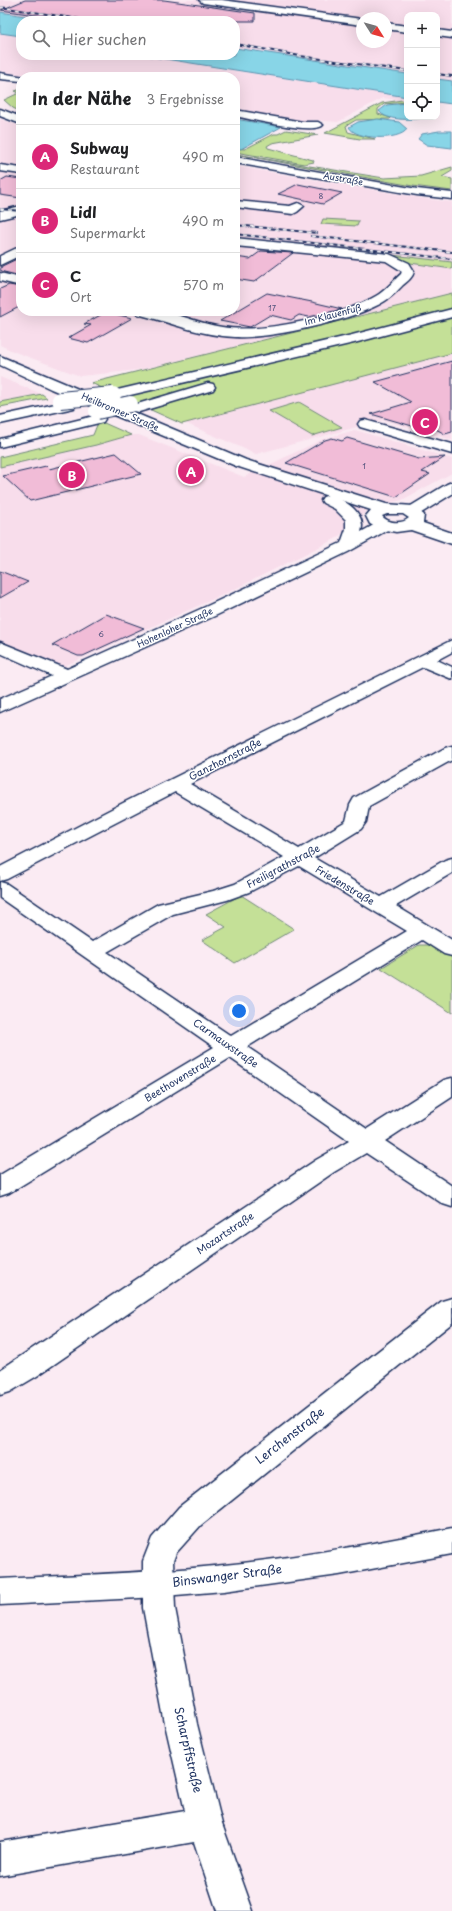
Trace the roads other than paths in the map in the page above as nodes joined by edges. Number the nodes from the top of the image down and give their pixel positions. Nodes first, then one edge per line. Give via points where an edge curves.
1 (203, 0) edge
2 (356, 21) edge
3 (392, 27) edge
4 (404, 29) edge
5 (440, 33) edge
6 (452, 35) edge
7 (0, 76) edge
8 (16, 78) edge
9 (0, 112) edge
10 (240, 114) edge
11 (16, 119) edge
12 (318, 125) dead end
13 (240, 161) edge
14 (240, 163) edge
15 (262, 164) junction
16 (0, 168) edge
17 (16, 170) edge
18 (452, 196) edge
19 (240, 205) edge
20 (298, 206) dead end
21 (16, 211) edge
22 (0, 215) edge
23 (240, 243) edge
24 (16, 253) edge
25 (0, 261) edge
26 (0, 278) edge
27 (16, 281) edge
28 (452, 313) edge
29 (163, 316) edge
30 (452, 325) edge
31 (0, 360) edge
32 (65, 403) junction
33 (0, 411) edge
34 (92, 416) junction
35 (0, 420) edge
36 (365, 424) dead end
37 (0, 431) edge
38 (0, 443) edge
39 (452, 449) edge
40 (241, 464) junction
41 (452, 487) edge
42 (329, 500) junction
43 (381, 517) junction
44 (412, 518) junction
45 (452, 539) edge
46 (348, 545) junction
47 (452, 645) edge
48 (0, 647) edge
49 (424, 660) junction
50 (452, 674) edge
51 (68, 676) junction
52 (0, 706) edge
53 (452, 752) edge
54 (176, 784) junction
55 (299, 858) junction
56 (452, 864) edge
57 (0, 875) edge
58 (0, 888) edge
59 (380, 906) junction
60 (422, 931) junction
61 (452, 949) edge
62 (92, 951) junction
63 (232, 1047) junction
64 (452, 1086) edge
65 (367, 1142) junction
66 (0, 1187) edge
67 (452, 1198) edge
68 (452, 1308) edge
69 (0, 1384) edge
70 (452, 1541) edge
71 (159, 1584) junction
72 (0, 1592) edge
73 (205, 1824) junction
74 (0, 1859) edge
75 (235, 1911) edge

1 - 2 main road
3 - 4 main road
5 - 6 main road
7 - 8 main road
9 - 11 main road
10 - 12 main road via 303,125
13 - 15 main road, Austraße
14 - 15 main road
15 - 18 main road, Austraße
16 - 17 main road
19 - 20 main road via 293,210
21 - 22 main road
23 - 29 main road, Im Klauenfuß via 389,258 405,266 408,271 407,276 381,298 368,305 266,332 233,333
24 - 25 main road
26 - 27 main road
28 - 32 main road, bridge via 354,339 113,395
30 - 34 main road
31 - 40 main road, Heilbronner Straße
32 - 33 main road
32 - 35 main road
34 - 37 main road
34 - 38 main road
36 - 39 main road
40 - 42 main road, Heilbronner Straße
40 - 43 main road, Heilbronner Straße
41 - 44 main road
42 - 43 main road, Heilbronner Straße
42 - 46 main road via 341,506 354,519 354,529
43 - 44 main road via 399,527
43 - 46 main road, Hohenloher Straße
44 - 45 main road
46 - 51 main road, Hohenloher Straße via 204,615
47 - 49 main road, Ganzhornstraße
48 - 51 main road
49 - 50 main road
49 - 54 main road, Ganzhornstraße
51 - 52 main road, Hohenloher Straße
53 - 55 main road, Freiligrathstraße via 361,802 354,826
54 - 55 main road, Friedenstraße
54 - 57 main road, Ganzhornstraße
55 - 59 main road, Friedenstraße
55 - 62 main road, Freiligrathstraße via 237,890 166,909
56 - 59 main road
58 - 62 main road, Carmauxstraße
59 - 60 main road, Friedenstraße
60 - 61 main road, Friedenstraße
60 - 63 main road, Beethovenstraße
62 - 63 main road, Carmauxstraße
63 - 65 main road, Carmauxstraße
63 - 66 main road, Beethovenstraße
64 - 65 main road, Mozartstraße
65 - 67 main road, Carmauxstraße
65 - 69 main road, Mozartstraße via 325,1166
68 - 71 main road, Lerchenstraße via 190,1516 163,1547 158,1561
70 - 71 main road, Binswanger Straße via 336,1562 226,1578
71 - 72 main road, Binswanger Straße
71 - 73 main road, Scharpffstraße via 159,1608 181,1724
73 - 74 main road
73 - 75 main road, Scharpffstraße

